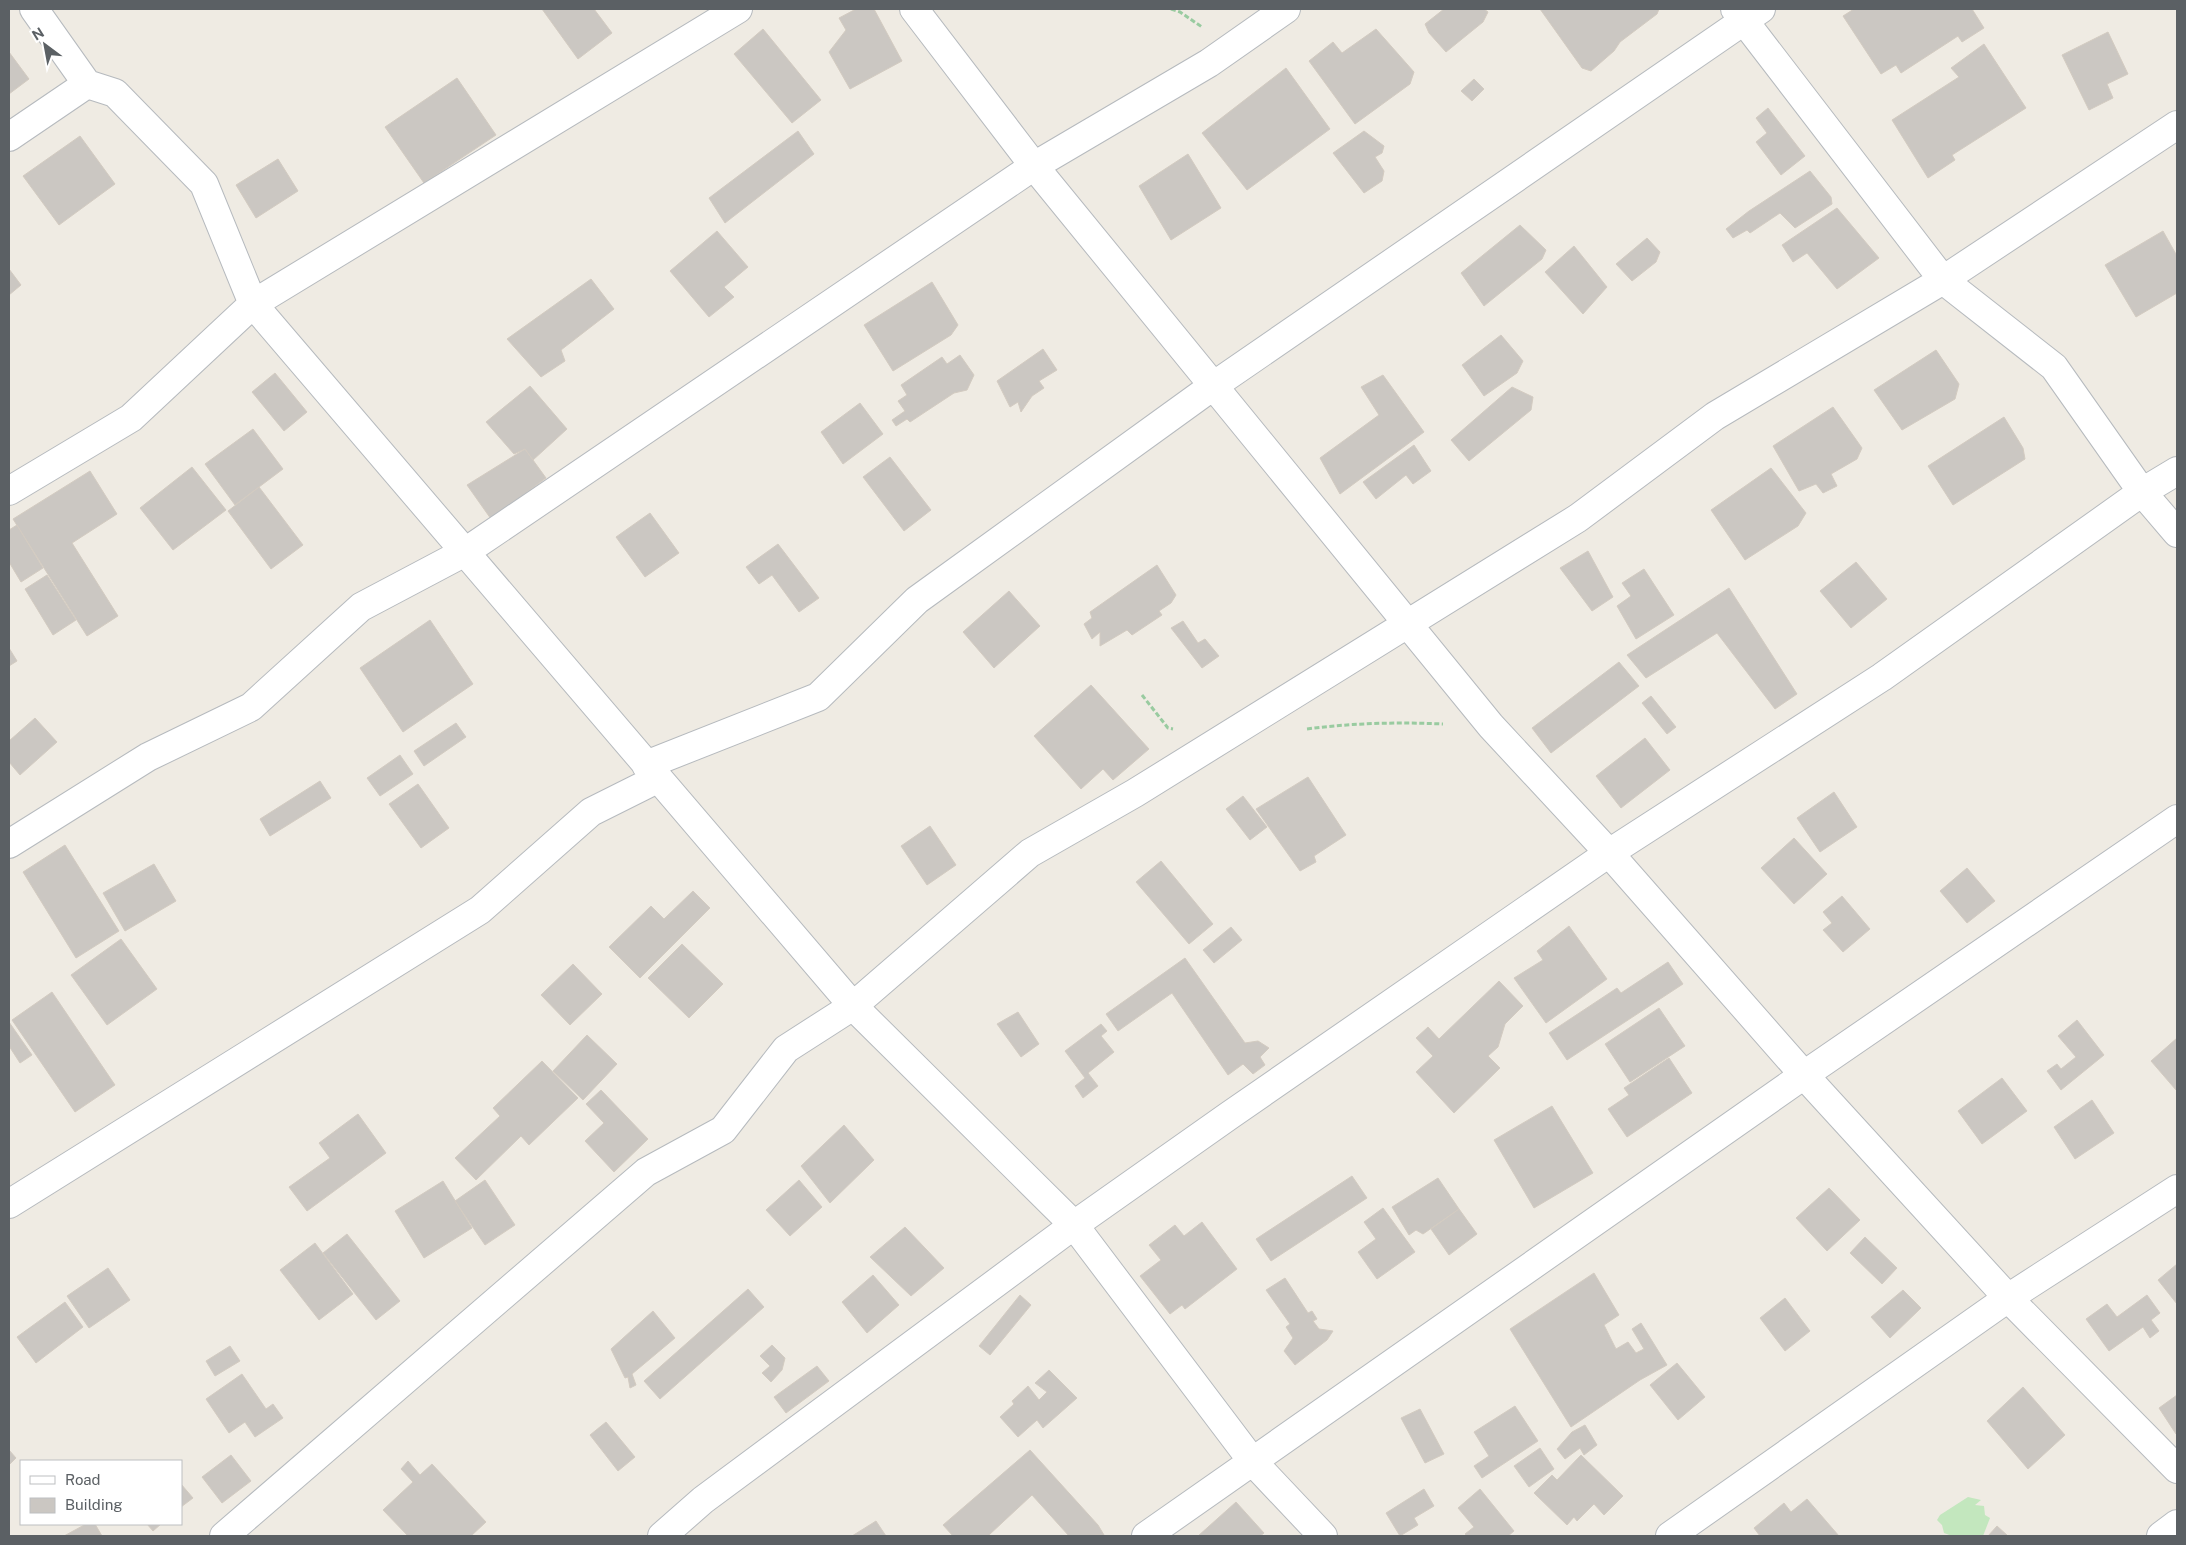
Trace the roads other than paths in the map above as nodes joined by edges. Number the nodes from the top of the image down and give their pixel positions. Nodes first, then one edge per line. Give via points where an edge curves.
1 (738, 9) edge
2 (914, 9) edge
3 (1286, 9) edge
4 (37, 10) edge
5 (1747, 13) edge
6 (87, 84) junction
7 (2177, 125) edge
8 (9, 137) edge
9 (1034, 166) junction
10 (1943, 280) junction
11 (253, 304) junction
12 (1214, 386) junction
13 (2177, 471) edge
14 (9, 491) edge
15 (2142, 492) junction
16 (2177, 533) edge
17 (465, 552) junction
18 (1407, 625) junction
19 (651, 772) junction
20 (2177, 819) edge
21 (9, 844) edge
22 (1609, 853) junction
23 (852, 1006) junction
24 (1804, 1075) junction
25 (2177, 1189) edge
26 (9, 1204) edge
27 (1074, 1225) junction
28 (2008, 1298) junction
29 (1253, 1462) junction
30 (2177, 1469) edge
31 (2177, 1524) edge
32 (224, 1536) edge
33 (662, 1536) edge
34 (1146, 1536) edge
35 (1323, 1536) edge
36 (1670, 1536) edge
37 (2161, 1536) edge

1 - 11 street
2 - 9 street
3 - 9 street via 1209,63
4 - 6 street
5 - 10 street
5 - 12 street
6 - 8 street
6 - 11 street via 116,93 204,184
7 - 10 street
9 - 12 street
9 - 17 street
10 - 15 street via 2054,367
10 - 18 street via 1716,416 1578,518
11 - 14 street via 131,418
11 - 17 street
12 - 18 street
12 - 19 street via 917,600 818,697
13 - 15 street
15 - 16 street
15 - 22 street via 1882,677
17 - 19 street
17 - 21 street via 361,606 251,708 148,757
18 - 22 street via 1491,726
18 - 23 street via 1135,793 1030,853
19 - 23 street
19 - 26 street via 591,812 480,910
20 - 24 street
22 - 24 street
22 - 27 street
23 - 27 street
23 - 32 street via 786,1049 723,1130 646,1172
24 - 28 street
24 - 29 street
25 - 28 street
27 - 29 street
27 - 33 street via 703,1500
28 - 30 street
28 - 36 street
29 - 34 street
29 - 35 street
31 - 37 street

